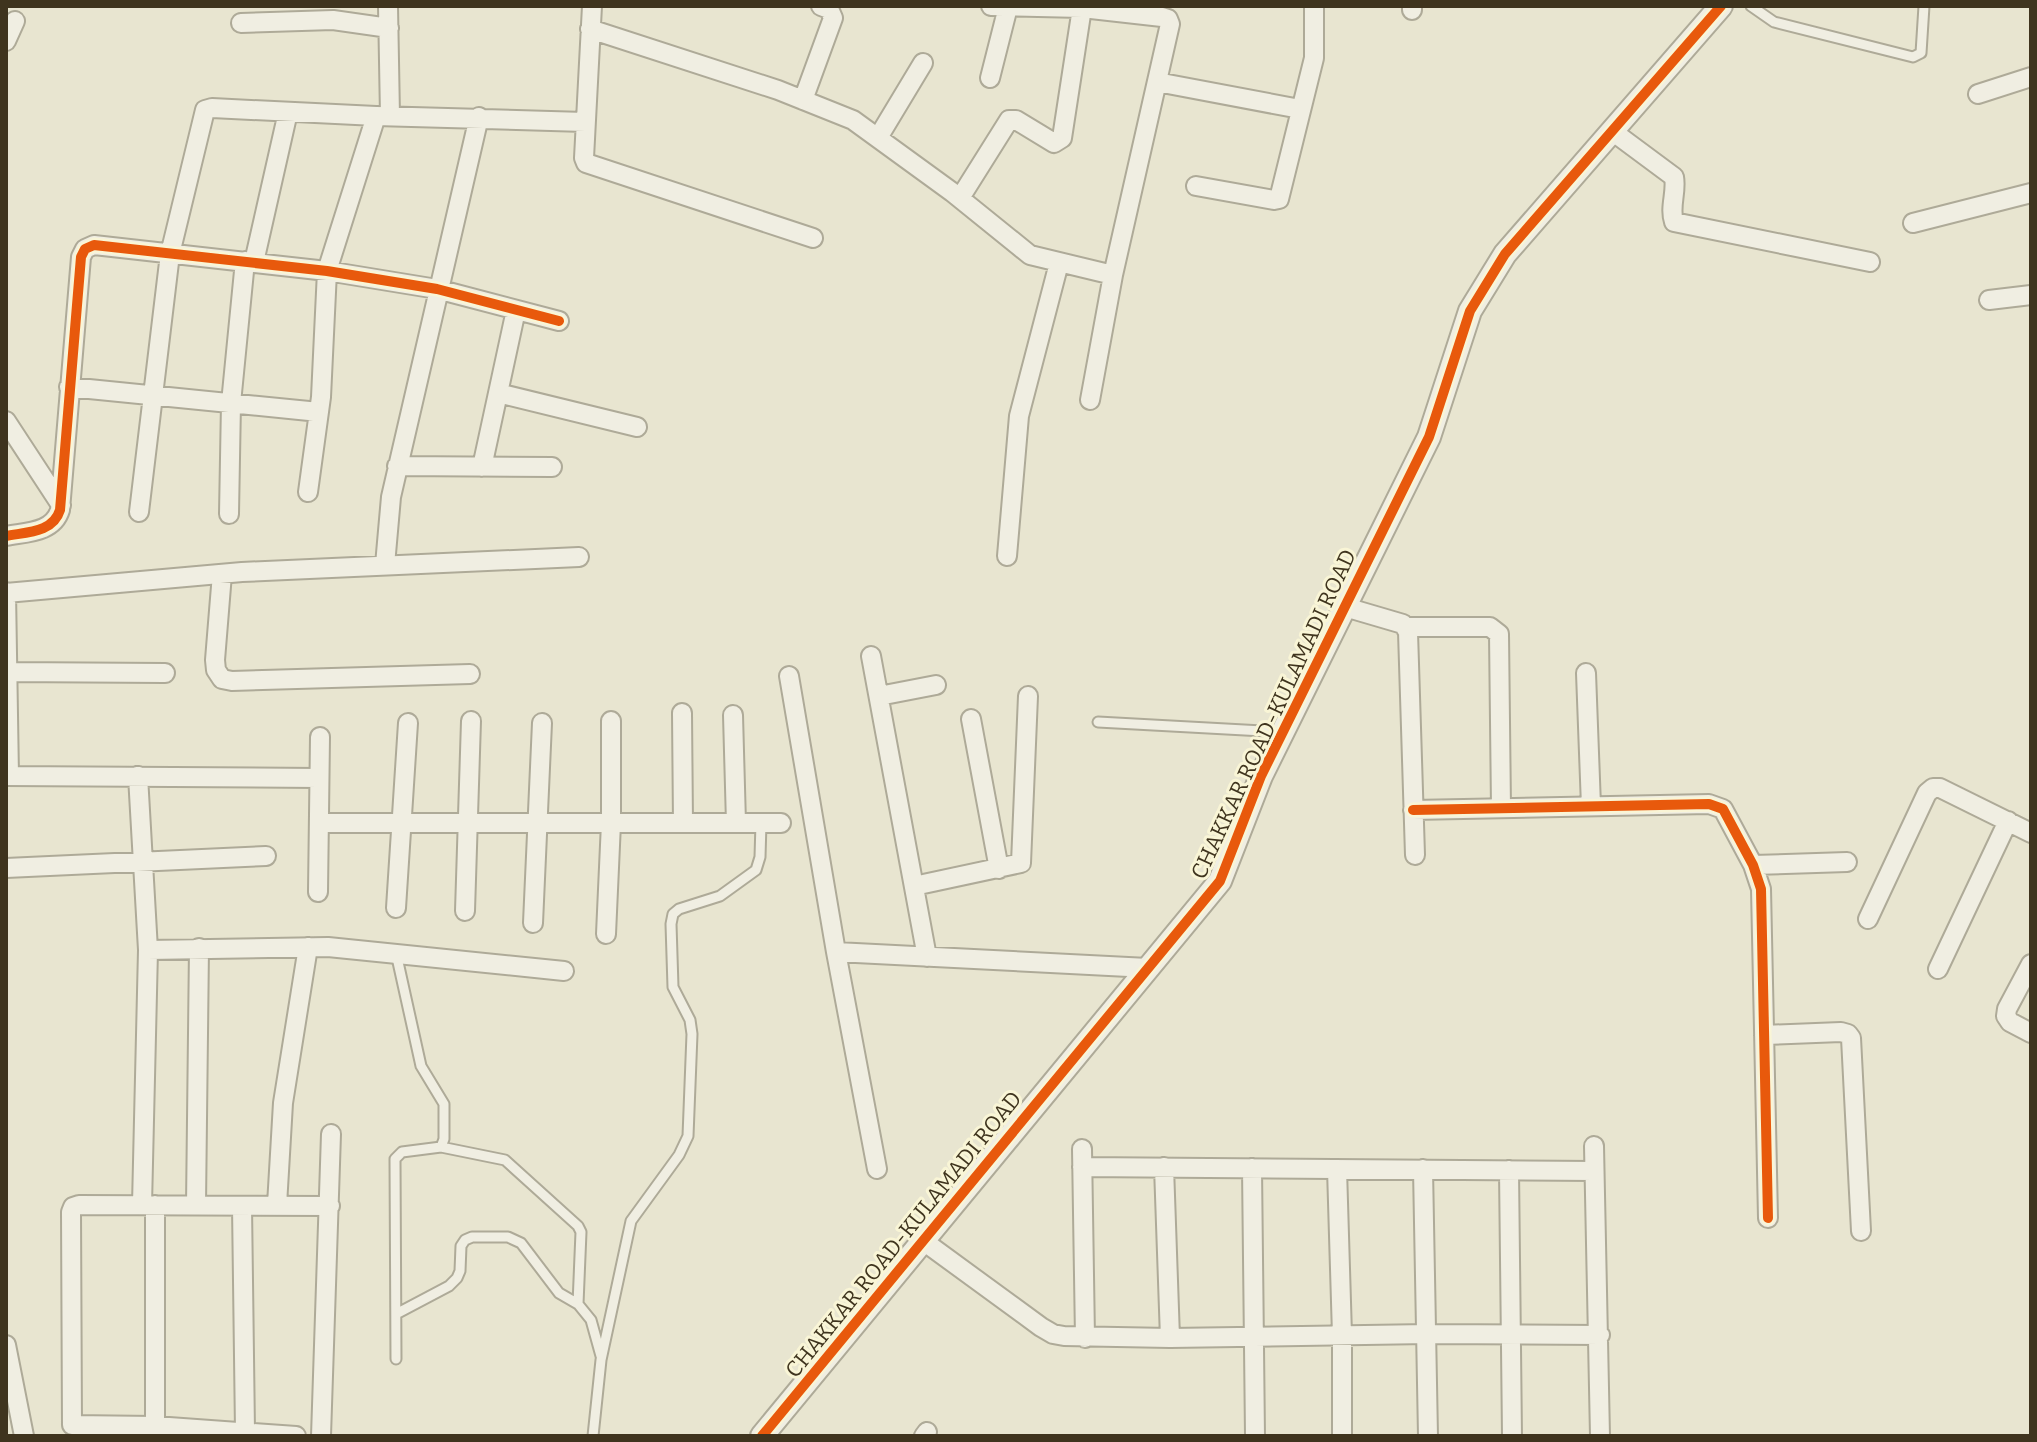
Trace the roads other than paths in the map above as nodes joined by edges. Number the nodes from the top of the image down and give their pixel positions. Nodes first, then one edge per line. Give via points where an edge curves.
1 (388, 6) edge
2 (592, 6) edge
3 (821, 6) edge
4 (1314, 6) edge
5 (1721, 6) edge
6 (1751, 6) edge
7 (1924, 6) edge
8 (1000, 7) edge
9 (1082, 8) junction
10 (1124, 9) edge
11 (15, 21) dead end
12 (241, 23) dead end
13 (389, 28) junction
14 (590, 29) junction
15 (6, 41) edge
16 (923, 63) dead end
17 (2031, 77) edge
18 (990, 78) dead end
19 (1157, 82) junction
20 (1978, 94) dead end
21 (803, 100) junction
22 (1300, 109) junction
23 (288, 112) junction
24 (383, 116) junction
25 (479, 117) junction
26 (585, 122) junction
27 (1612, 131) junction
28 (879, 136) junction
29 (1196, 186) dead end
30 (2031, 193) edge
31 (960, 198) junction
32 (1913, 223) dead end
33 (813, 238) dead end
34 (170, 254) junction
35 (250, 261) junction
36 (1870, 262) dead end
37 (1059, 263) junction
38 (327, 271) junction
39 (1113, 275) junction
40 (437, 289) junction
41 (2031, 295) edge
42 (1989, 300) dead end
43 (516, 310) junction
44 (559, 321) dead end
45 (69, 387) junction
46 (498, 393) junction
47 (154, 395) junction
48 (1090, 400) dead end
49 (231, 403) junction
50 (319, 412) junction
51 (6, 421) edge
52 (637, 427) dead end
53 (397, 466) junction
54 (482, 467) junction
55 (552, 467) dead end
56 (308, 492) dead end
57 (61, 505) junction
58 (139, 512) dead end
59 (229, 514) dead end
60 (6, 536) edge
61 (1007, 556) dead end
62 (579, 557) dead end
63 (385, 565) junction
64 (222, 574) junction
65 (6, 593) edge
66 (1345, 607) junction
67 (1407, 627) junction
68 (871, 656) dead end
69 (7, 672) edge
70 (165, 673) dead end
71 (1586, 673) dead end
72 (470, 674) dead end
73 (789, 676) dead end
74 (936, 685) dead end
75 (879, 696) junction
76 (1028, 696) dead end
77 (682, 713) dead end
78 (733, 715) dead end
79 (971, 719) dead end
80 (471, 721) dead end
81 (611, 721) dead end
82 (1098, 722) dead end
83 (408, 723) dead end
84 (542, 723) dead end
85 (1283, 732) junction
86 (320, 737) dead end
87 (8, 776) edge
88 (138, 776) junction
89 (319, 778) junction
90 (1591, 806) junction
91 (1501, 808) junction
92 (1413, 810) junction
93 (2008, 821) junction
94 (319, 823) junction
95 (400, 823) junction
96 (468, 823) junction
97 (538, 823) junction
98 (611, 823) junction
99 (683, 823) junction
100 (736, 823) junction
101 (761, 823) junction
102 (781, 823) dead end
103 (2031, 833) edge
104 (1415, 855) dead end
105 (266, 856) dead end
106 (1847, 862) dead end
107 (143, 863) junction
108 (1753, 865) junction
109 (6, 868) edge
110 (999, 869) junction
111 (914, 886) junction
112 (318, 892) dead end
113 (396, 908) dead end
114 (465, 911) dead end
115 (1868, 919) dead end
116 (533, 923) dead end
117 (606, 934) dead end
118 (308, 947) junction
119 (199, 948) junction
120 (148, 950) junction
121 (836, 952) junction
122 (396, 953) junction
123 (927, 957) junction
124 (2031, 964) edge
125 (1148, 968) junction
126 (1938, 969) dead end
127 (564, 971) dead end
128 (2031, 1033) edge
129 (1764, 1035) junction
130 (331, 1134) dead end
131 (1594, 1146) dead end
132 (441, 1147) junction
133 (1164, 1167) junction
134 (1252, 1168) junction
135 (877, 1169) dead end
136 (1337, 1169) junction
137 (1423, 1169) junction
138 (1509, 1170) junction
139 (1594, 1171) junction
140 (149, 1205) junction
141 (196, 1205) junction
142 (277, 1205) junction
143 (242, 1206) junction
144 (330, 1206) junction
145 (1768, 1218) dead end
146 (1861, 1231) dead end
147 (922, 1240) junction
148 (578, 1304) junction
149 (396, 1314) junction
150 (1428, 1334) junction
151 (1510, 1334) junction
152 (1342, 1335) junction
153 (1600, 1335) junction
154 (1253, 1337) junction
155 (1085, 1338) junction
156 (1170, 1338) junction
157 (6, 1345) edge
158 (396, 1359) dead end
159 (601, 1360) junction
160 (155, 1426) junction
161 (245, 1431) junction
162 (24, 1436) edge
163 (296, 1436) edge
164 (321, 1436) edge
165 (593, 1436) edge
166 (762, 1436) edge
167 (1255, 1436) edge
168 (1342, 1436) edge
169 (1428, 1436) edge
170 (1512, 1436) edge
171 (1600, 1436) edge

1 - 13 street
2 - 14 street
3 - 21 street via 833,18
4 - 22 street via 1313,64
5 - 27 street, CHAKKAR ROAD-KULAMADI ROAD
6 - 7 lane via 1774,22 1913,57 1921,53
8 - 9 street
8 - 18 street
9 - 10 street
9 - 31 street via 1062,138 1054,143 1009,120
10 - 19 street via 1168,19
11 - 15 street
12 - 13 street via 333,20
13 - 24 street
14 - 21 street
14 - 26 street
16 - 28 street
17 - 20 street
19 - 22 street
19 - 39 street
21 - 28 street
22 - 29 street via 1279,199
23 - 24 street
23 - 34 street via 205,110
23 - 35 street
24 - 25 street
24 - 38 street
25 - 26 street
25 - 40 street
26 - 33 street via 584,158 590,165
27 - 36 street via 1674,177 1674,222
27 - 66 street, CHAKKAR ROAD-KULAMADI ROAD via 1505,254 1470,311 1429,437
28 - 31 street
30 - 32 street
31 - 37 street via 1024,252
34 - 35 street
34 - 45 street via 94,245 85,249
34 - 47 street
35 - 38 street
35 - 49 street
37 - 39 street
37 - 61 street via 1019,416
38 - 40 street
38 - 50 street
39 - 48 street
40 - 43 street
40 - 53 street
41 - 42 street
43 - 44 street
43 - 46 street
45 - 47 street
45 - 57 street
46 - 52 street
46 - 54 street
47 - 49 street
47 - 58 street
49 - 50 street
49 - 59 street
50 - 56 street
51 - 57 street
53 - 54 street
53 - 63 street
54 - 55 street
57 - 60 street via 57,520 44,529
62 - 63 street
63 - 64 street
64 - 65 street
64 - 72 street via 215,660 222,679
65 - 69 street
66 - 67 street
66 - 85 street, CHAKKAR ROAD-KULAMADI ROAD
67 - 91 street via 1497,629
67 - 92 street
68 - 75 street
69 - 70 street
69 - 87 street
71 - 90 street
73 - 121 street
74 - 75 street
75 - 111 street
76 - 110 street via 1023,858
77 - 99 street
78 - 100 street
79 - 110 street
80 - 96 street
81 - 98 street
82 - 85 lane
83 - 95 street
84 - 97 street
85 - 125 street, CHAKKAR ROAD-KULAMADI ROAD via 1220,881
86 - 89 street
87 - 88 street
88 - 89 street
88 - 107 street
89 - 94 street
90 - 91 street
90 - 108 street via 1718,805
91 - 92 street
92 - 104 street
93 - 103 street
93 - 115 street via 1933,788
93 - 126 street
94 - 95 street
94 - 112 street
95 - 96 street
95 - 113 street
96 - 97 street
96 - 114 street
97 - 98 street
97 - 116 street
98 - 99 street
98 - 117 street
99 - 100 street
100 - 101 street
101 - 102 street
101 - 159 lane via 756,870 720,896 673,914 673,987 692,1034 688,1136 631,1221
105 - 107 street
106 - 108 street
107 - 109 street
107 - 120 street
108 - 129 street via 1761,889
110 - 111 street
111 - 123 street
118 - 119 street
118 - 122 street
118 - 142 street via 283,1103
119 - 120 street
119 - 141 street
120 - 140 street
121 - 123 street
121 - 135 street
122 - 127 street
122 - 132 lane via 421,1066 444,1104
123 - 125 street
124 - 128 street via 2006,1016
125 - 147 street, CHAKKAR ROAD-KULAMADI ROAD
129 - 145 street
129 - 146 street via 1841,1032 1851,1038
130 - 144 street
131 - 139 street
132 - 148 lane via 505,1160 578,1226
132 - 149 lane via 402,1152 395,1159
133 - 134 street
133 - 155 street via 1082,1158
133 - 156 street
134 - 136 street
134 - 154 street
136 - 137 street
136 - 152 street
137 - 138 street
137 - 150 street
138 - 139 street
138 - 151 street
139 - 153 street
140 - 141 street
140 - 160 street
140 - 160 street via 73,1207 70,1420 77,1426
141 - 143 street
142 - 143 street
142 - 144 street
143 - 161 street
144 - 164 street
147 - 155 street via 1053,1334
147 - 166 street, CHAKKAR ROAD-KULAMADI ROAD
148 - 149 lane via 563,1296 515,1239 472,1237 461,1246 457,1278
148 - 159 lane via 593,1323
149 - 158 lane
150 - 151 street
150 - 152 street
150 - 169 street
151 - 153 street
151 - 170 street
152 - 154 street
152 - 168 street
153 - 171 street
154 - 156 street
154 - 167 street
155 - 156 street
157 - 162 street
159 - 165 lane
160 - 161 street
161 - 163 street

